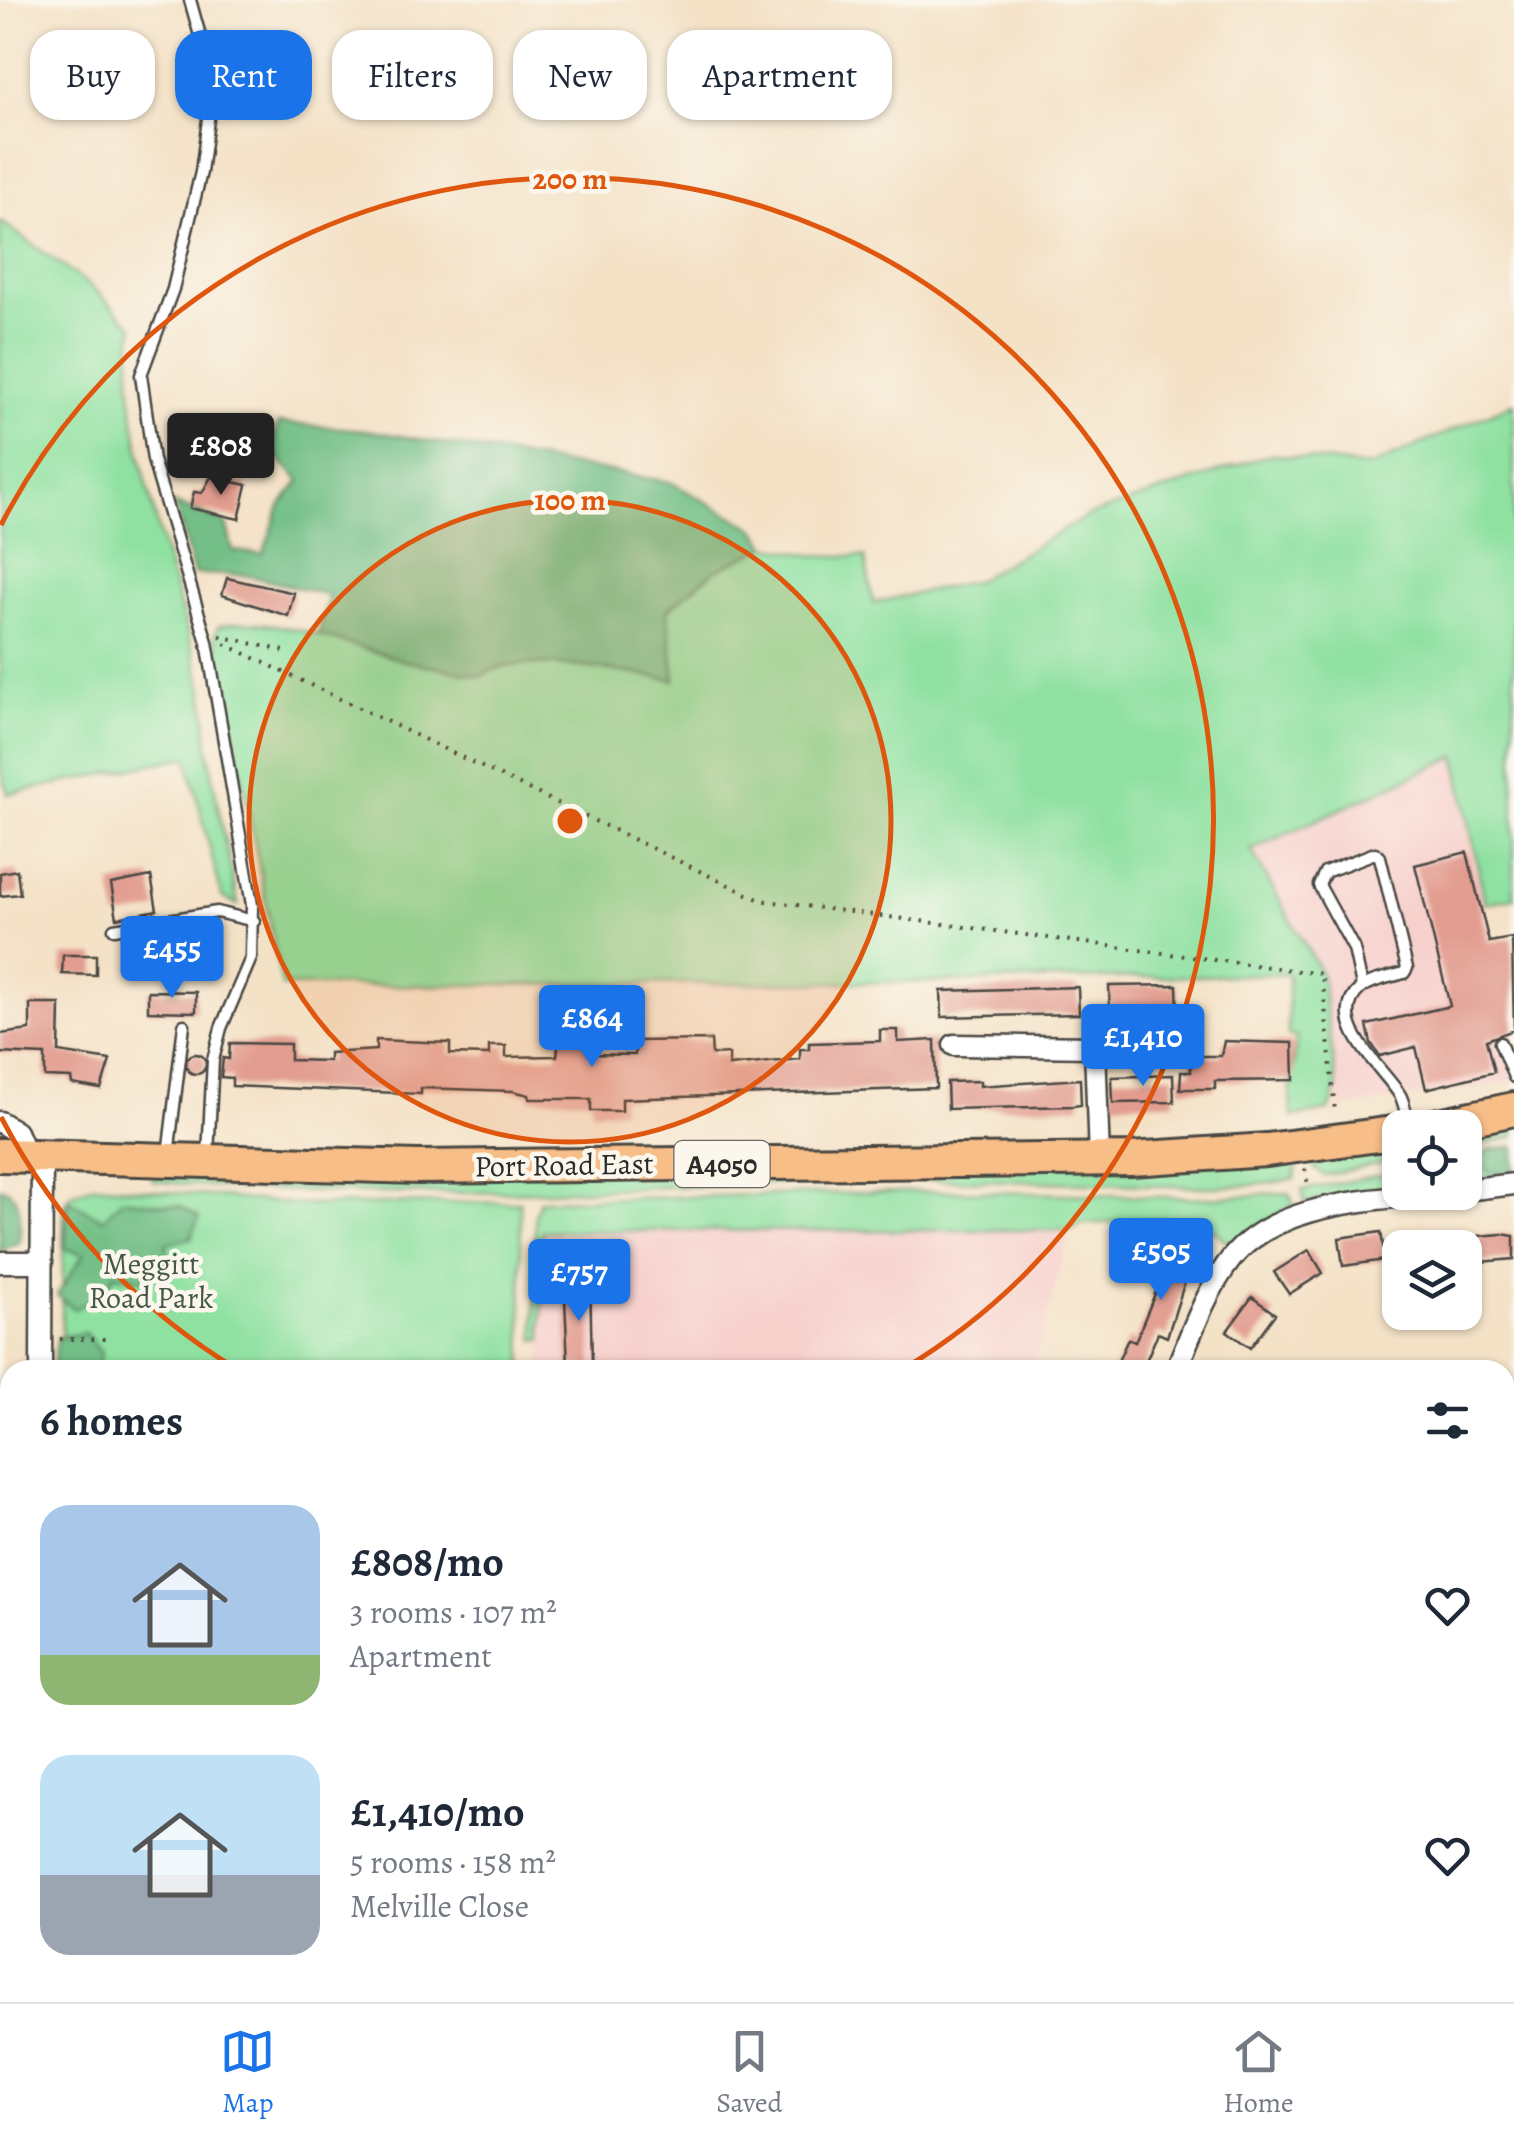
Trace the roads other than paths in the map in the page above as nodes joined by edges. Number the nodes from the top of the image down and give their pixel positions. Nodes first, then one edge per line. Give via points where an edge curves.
1 (190, 0) edge
2 (254, 921) junction
3 (114, 929) dead end
4 (1362, 986) junction
5 (184, 1026) dead end
6 (1500, 1044) dead end
7 (1095, 1047) junction
8 (1136, 1048) dead end
9 (968, 1052) dead end
10 (1514, 1077) edge
11 (1514, 1109) edge
12 (1405, 1110) edge
13 (1482, 1116) edge
14 (0, 1122) edge
15 (1382, 1135) edge
16 (23, 1155) edge
17 (1098, 1159) junction
18 (168, 1161) junction
19 (208, 1163) junction
20 (1514, 1184) edge
21 (1482, 1188) edge
22 (1382, 1202) edge
23 (0, 1262) edge
24 (42, 1262) junction
25 (41, 1360) edge
26 (1180, 1360) edge
27 (873, 2002) edge
28 (1071, 2002) edge

1 - 2 lane via 206,46 211,100 174,288 141,375 153,460 206,639
2 - 3 lane via 217,912
2 - 19 lane via 252,958 213,1060
4 - 4 lane via 1354,949 1319,886 1324,872 1375,853 1408,968
4 - 12 lane via 1353,998 1354,1032
5 - 18 lane
6 - 10 lane
7 - 8 street
7 - 9 street
7 - 17 street
11 - 13 main road
14 - 16 street via 16,1132
15 - 17 main road, Port Road East / A4050
16 - 18 main road, Port Road East / A4050
16 - 24 street
17 - 19 main road, Port Road East / A4050 via 438,1167
18 - 19 main road, Port Road East / A4050
20 - 21 street
22 - 26 street via 1293,1218 1260,1233 1232,1257
23 - 24 street
24 - 25 street
27 - 28 street

